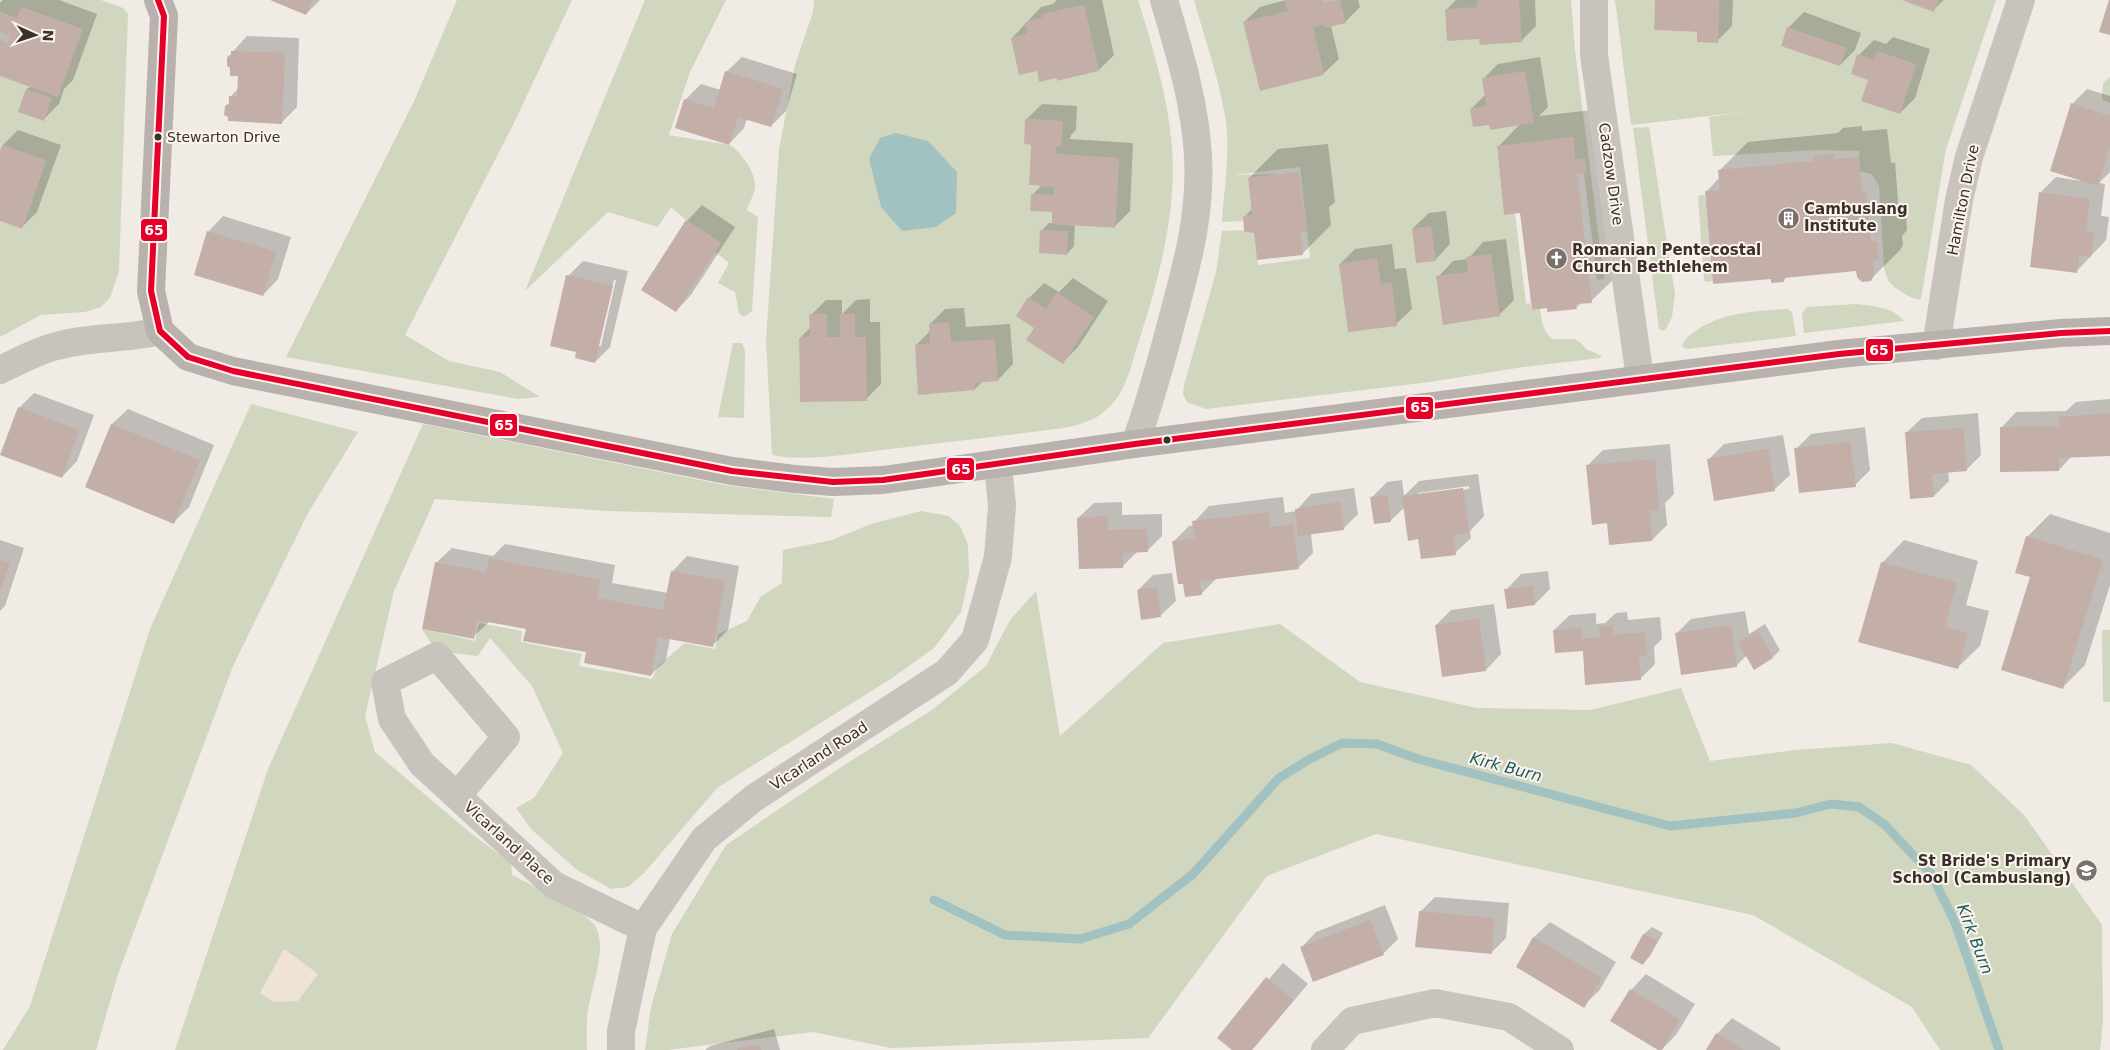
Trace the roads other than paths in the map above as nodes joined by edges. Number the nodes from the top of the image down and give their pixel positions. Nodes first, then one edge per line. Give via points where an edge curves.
1 (158, 0) edge
2 (1164, 0) edge
3 (1594, 0) edge
4 (2020, 0) edge
5 (2110, 331) edge
6 (160, 332) junction
7 (1936, 346) junction
8 (0, 370) edge
9 (1640, 378) junction
10 (1135, 444) junction
11 (998, 465) junction
12 (457, 796) junction
13 (643, 928) junction
14 (621, 1050) edge
15 (1325, 1050) edge
16 (1560, 1050) edge

1 - 6 main road via 164,16 151,291
2 - 10 street via 1194,116 1198,181 1194,238 1156,386
3 - 9 street, Cadzow Drive via 1594,55
4 - 7 street, Hamilton Drive via 1969,157
5 - 7 main road
6 - 8 street via 53,347
6 - 11 main road via 188,357 233,371 732,471 833,482 883,480
7 - 9 main road
9 - 10 main road
10 - 11 main road
11 - 13 street, Vicarland Road via 1002,506 998,557 975,640 947,672 754,798 704,839
12 - 12 street, Vicarland Place via 422,764 392,719 385,682 437,656 506,737
12 - 13 street, Vicarland Place via 554,885
13 - 14 street, Vicarland Road via 621,1031
15 - 16 street via 1352,1021 1435,1003 1509,1017

